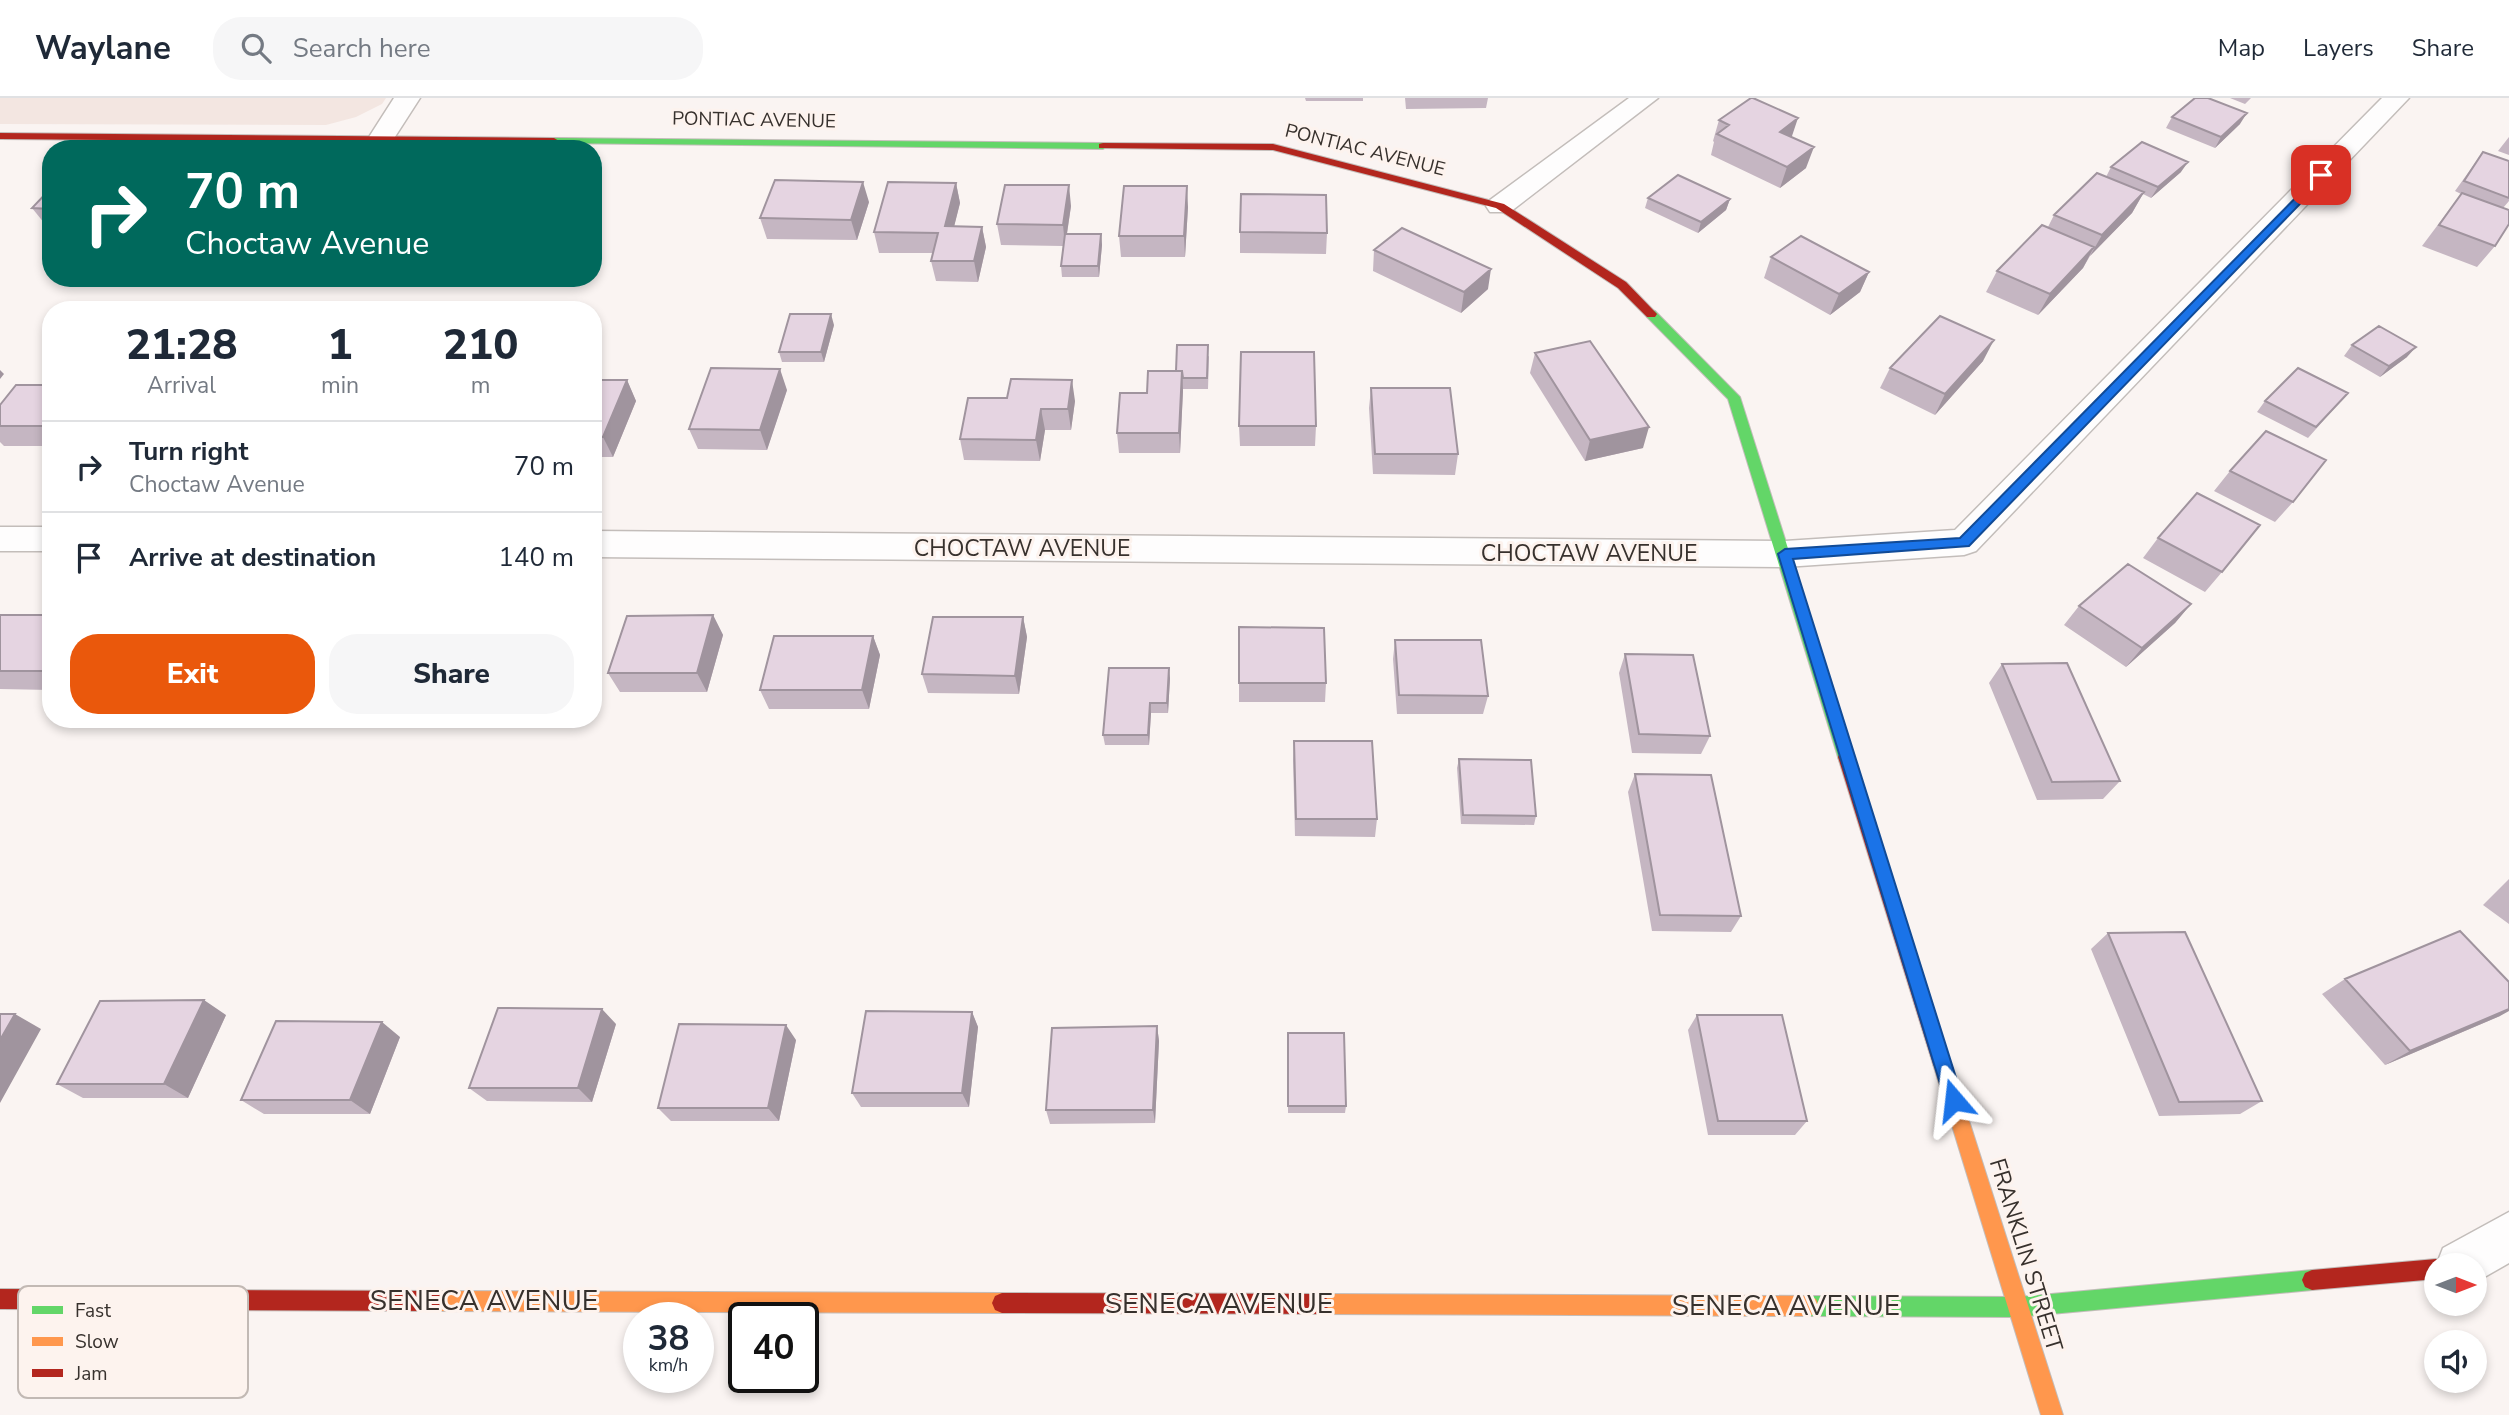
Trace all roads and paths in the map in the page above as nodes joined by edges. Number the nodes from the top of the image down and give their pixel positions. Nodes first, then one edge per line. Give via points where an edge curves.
1 (407, 98) edge
2 (1645, 98) edge
3 (2396, 98) edge
4 (0, 136) edge
5 (382, 137) junction
6 (1500, 206) junction
7 (0, 539) edge
8 (42, 539) edge
9 (602, 544) edge
10 (1785, 554) junction
11 (2509, 1236) edge
12 (2480, 1253) edge
13 (2424, 1270) edge
14 (0, 1299) edge
15 (18, 1299) edge
16 (248, 1300) edge
17 (2018, 1307) junction
18 (2052, 1415) edge

1 - 5 street
2 - 6 street
3 - 10 street, CHOCTAW AVENUE via 1964,542
4 - 5 street, PONTIAC AVENUE
5 - 6 street, PONTIAC AVENUE via 1273,147
6 - 10 street, FRANKLIN STREET via 1622,285 1734,397
7 - 8 street
9 - 10 street, CHOCTAW AVENUE
10 - 17 street, FRANKLIN STREET
11 - 12 street
13 - 17 street, SENECA AVENUE
14 - 15 street, SENECA AVENUE
16 - 17 street, SENECA AVENUE
17 - 18 street, FRANKLIN STREET

